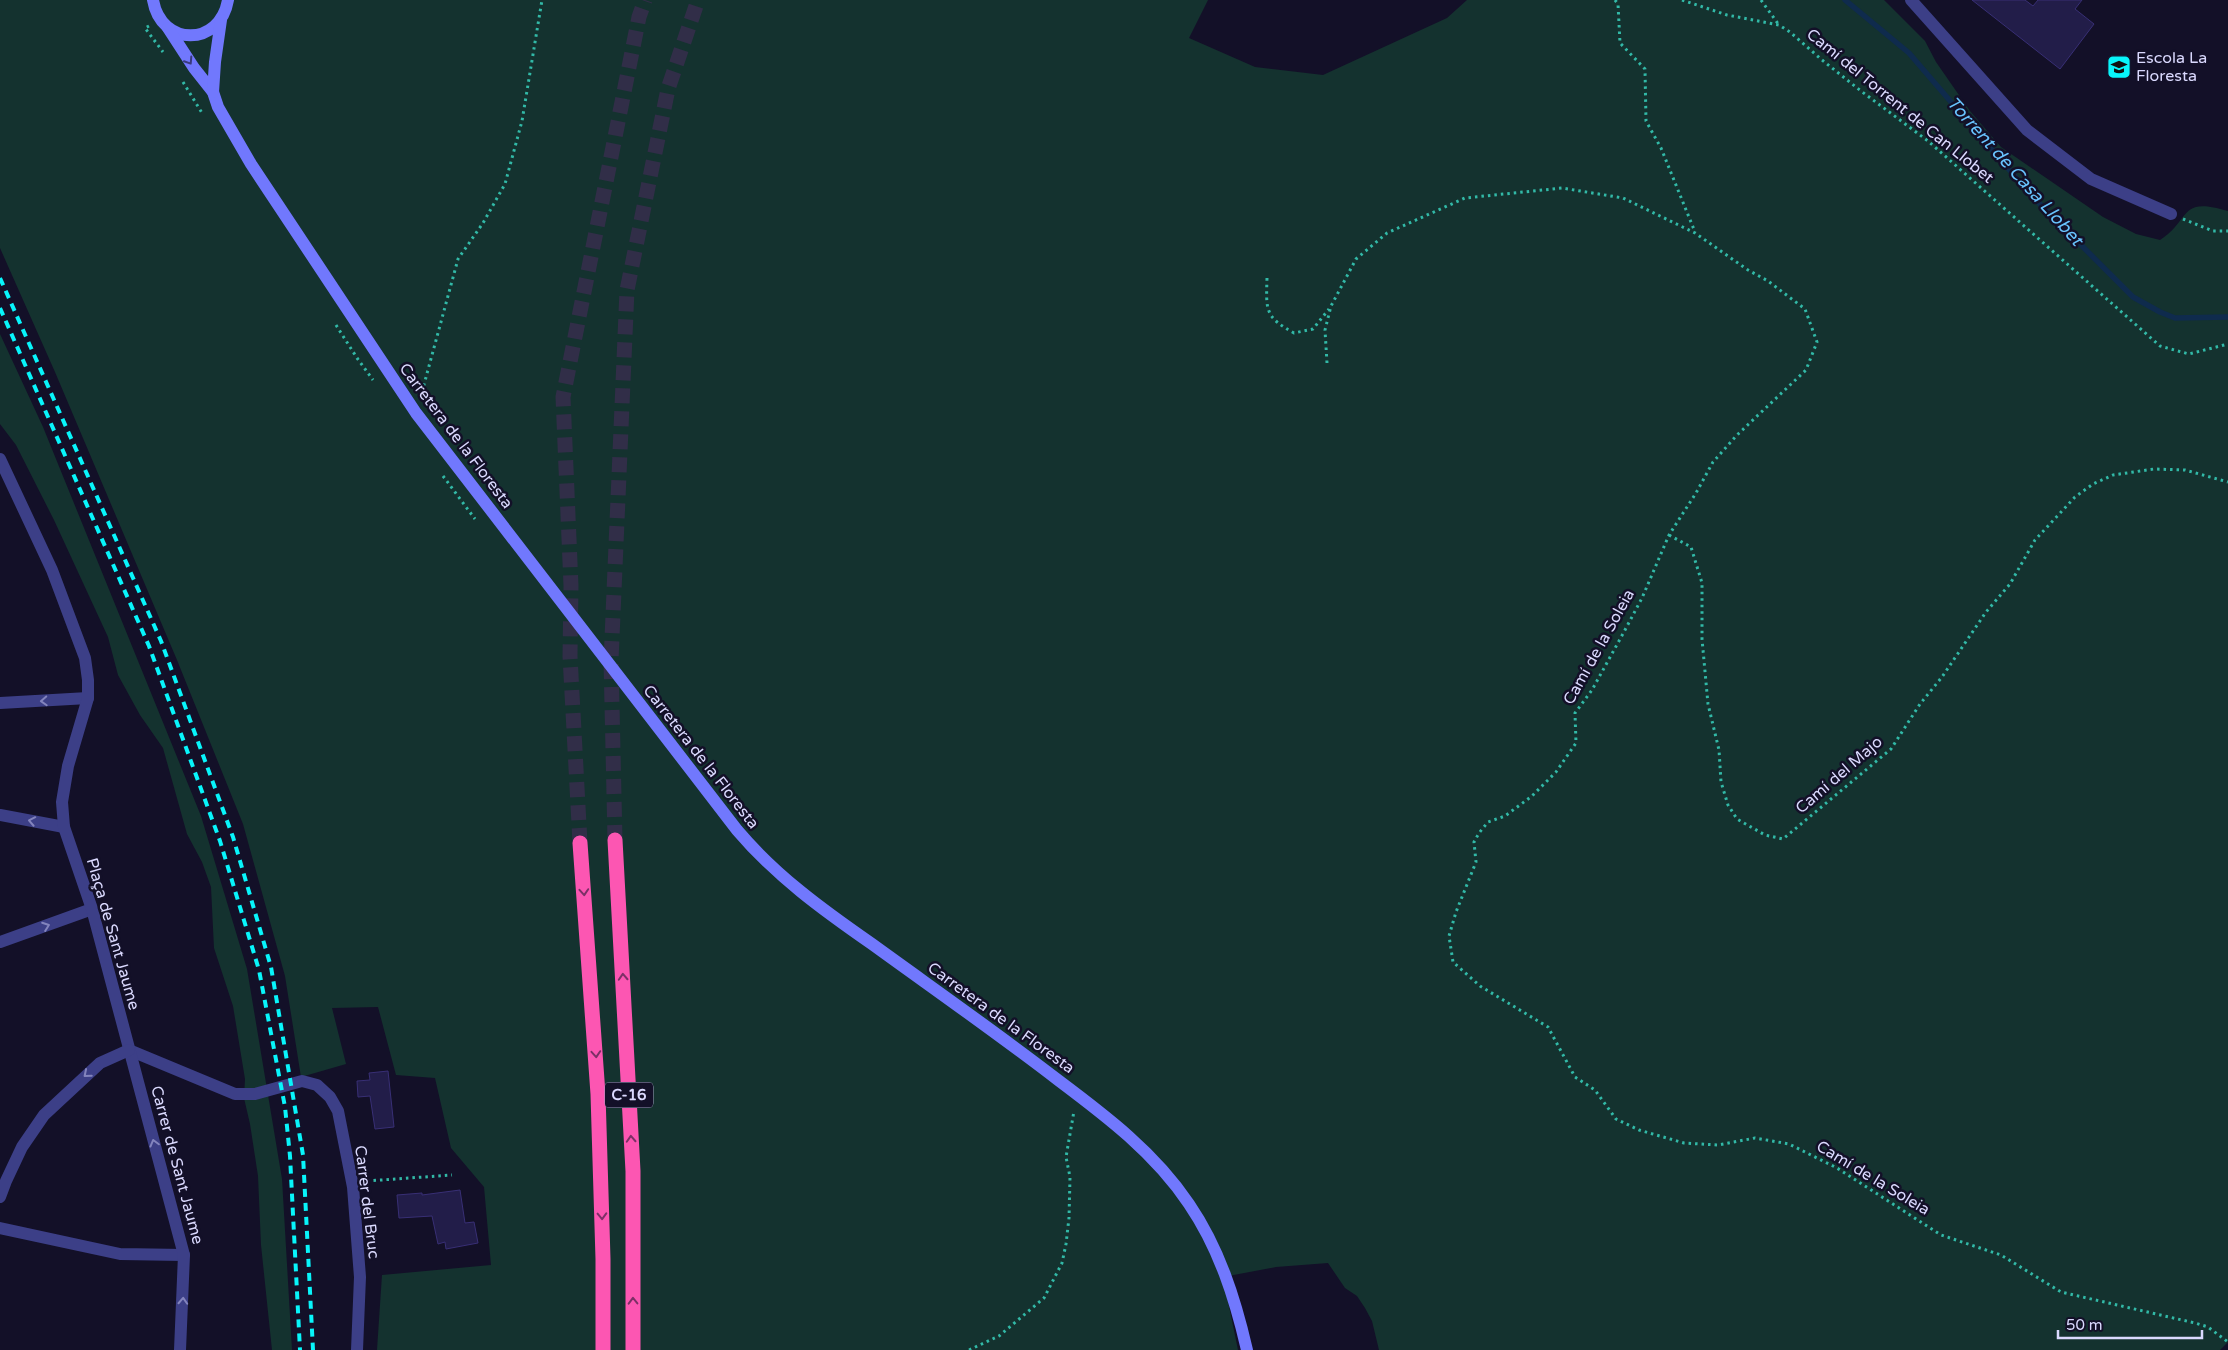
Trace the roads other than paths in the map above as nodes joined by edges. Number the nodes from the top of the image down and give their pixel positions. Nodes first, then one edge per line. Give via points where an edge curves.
1 (152, 0) edge
2 (228, 0) edge
3 (1911, 0) edge
4 (221, 20) junction
5 (168, 28) junction
6 (213, 92) junction
7 (2171, 214) road end
8 (0, 459) edge
9 (88, 698) junction
10 (0, 703) edge
11 (0, 815) edge
12 (64, 827) junction
13 (615, 840) tunnel mouth
14 (580, 843) tunnel mouth
15 (92, 909) junction
16 (0, 942) edge
17 (129, 1050) junction
18 (0, 1197) edge
19 (0, 1228) edge
20 (184, 1254) junction
21 (180, 1350) edge
22 (357, 1350) edge
23 (603, 1350) edge
24 (633, 1350) edge
25 (1247, 1350) edge

1 - 5 main road, Carretera de la Floresta via 156,13
2 - 4 main road, Carretera de la Floresta
3 - 7 street via 2027,130 2091,179
4 - 5 main road via 209,31 197,35 185,35
4 - 6 main road, Carretera de la Floresta
5 -> 6 main road, Carretera de la Floresta
6 - 25 main road, Carretera de la Floresta via 226,122 251,164 416,413 759,856 862,937 1070,1088 1141,1147 1189,1203 1214,1246 1239,1314
8 - 9 street, Plaça de Sant Jaume via 52,570 84,658
9 -> 10 street
9 - 12 street, Plaça de Sant Jaume via 68,766 62,802
12 -> 11 street
12 - 15 street, Plaça de Sant Jaume
24 -> 13 highway, C-16 via 633,1171
14 -> 23 highway, C-16 via 598,1094
16 -> 15 street
15 - 17 street, Plaça de Sant Jaume
17 -> 18 street via 100,1064 44,1115 22,1147
20 -> 17 street, Carrer de Sant Jaume
17 - 22 street, Carrer del Bruc via 234,1094 255,1094 302,1081 316,1084 330,1097 338,1111 352,1182 360,1277
19 - 20 street via 120,1254
21 -> 20 street, Carrer de Sant Jaume

